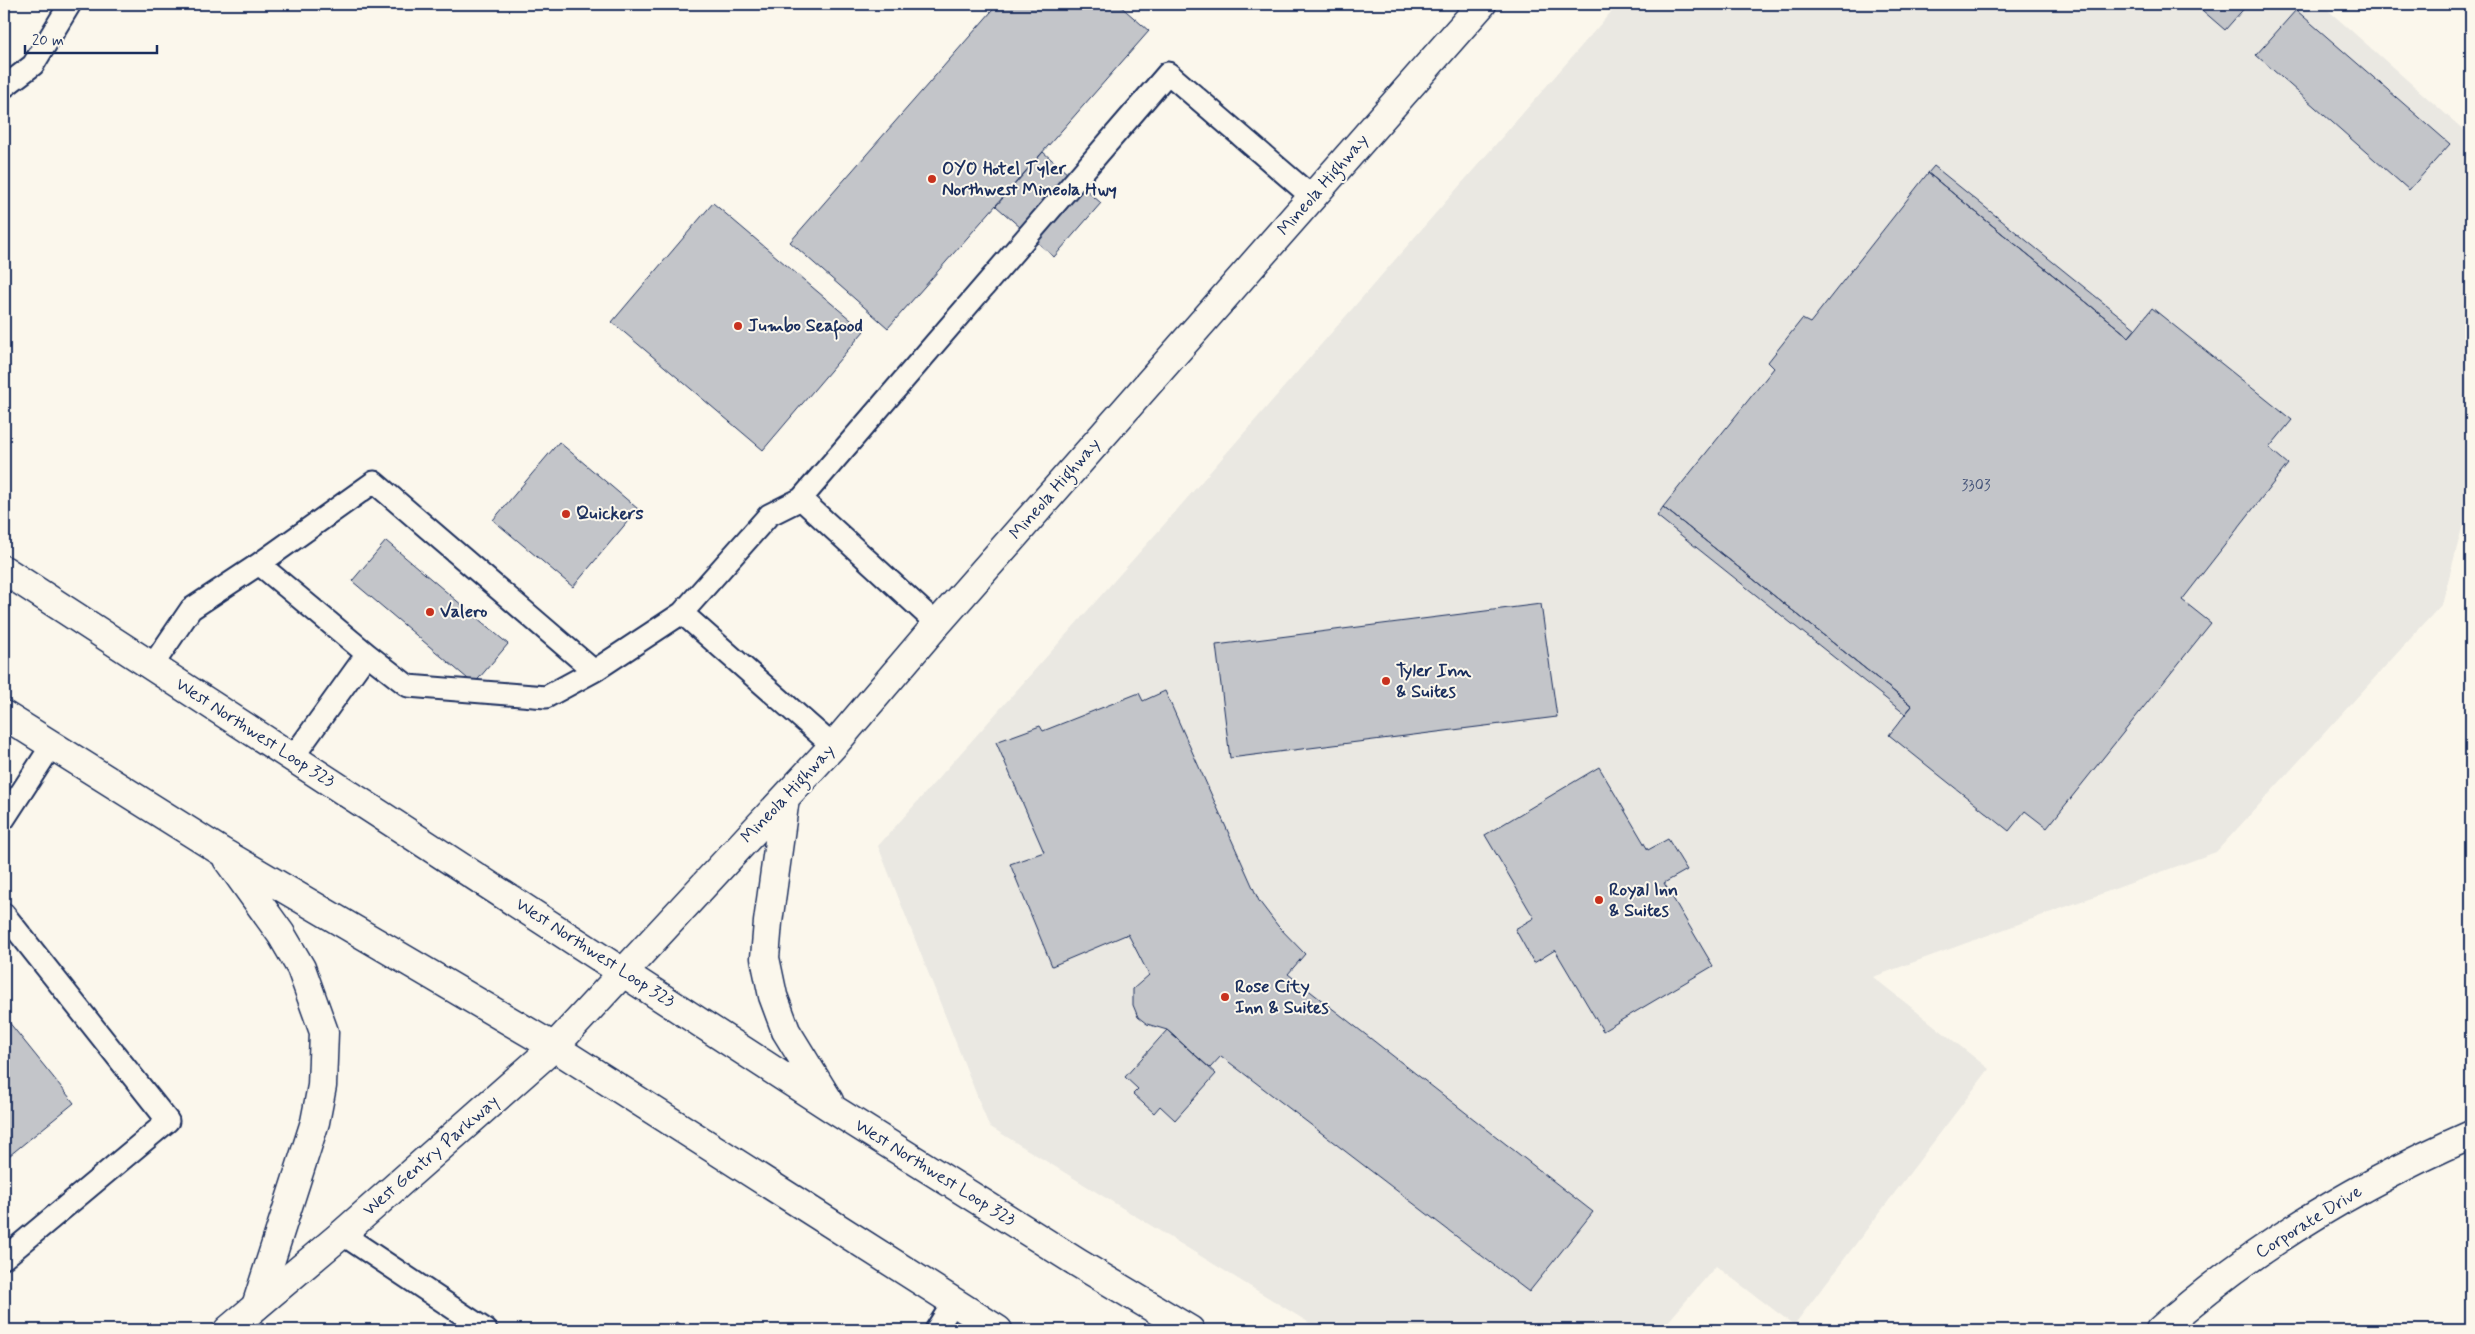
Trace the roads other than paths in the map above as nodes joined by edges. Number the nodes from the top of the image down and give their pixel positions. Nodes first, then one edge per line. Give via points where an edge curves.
1 (70, 4) edge
2 (1482, 4) edge
3 (4, 87) edge
4 (1312, 197) junction
5 (801, 499) junction
6 (260, 564) junction
7 (4, 570) edge
8 (682, 613) junction
9 (937, 624) junction
10 (367, 654) junction
11 (152, 666) junction
12 (594, 671) junction
13 (4, 715) edge
14 (52, 745) junction
15 (833, 746) junction
16 (293, 757) junction
17 (785, 798) junction
18 (4, 819) edge
19 (222, 852) junction
20 (4, 914) edge
21 (625, 972) junction
22 (554, 1048) junction
23 (834, 1109) junction
24 (2471, 1136) edge
25 (342, 1234) junction
26 (4, 1258) edge
27 (953, 1303) junction
28 (256, 1306) junction
29 (228, 1330) edge
30 (486, 1330) edge
31 (936, 1330) edge
32 (998, 1330) edge
33 (1190, 1330) edge
34 (2160, 1330) edge

1 - 3 lane via 33,65
2 - 4 main road, Mineola Highway
4 - 5 lane via 1168,73
4 - 9 main road, Mineola Highway
5 - 8 lane via 769,515
5 - 9 lane
6 - 10 lane
6 - 11 lane via 191,609
6 - 12 lane via 374,482
7 - 11 main road, West Northwest Loop 323
8 - 12 lane
8 - 15 lane
9 - 15 main road, Mineola Highway
10 - 12 lane via 408,686 527,696 546,697
10 - 16 lane
11 - 16 main road, West Northwest Loop 323
13 - 14 main road
14 - 18 lane
14 - 19 main road
15 - 17 main road, Mineola Highway
16 - 21 main road, West Northwest Loop 323
17 - 21 main road, Mineola Highway
17 - 23 main road via 766,958 773,996 786,1031
19 - 22 main road
19 - 28 main road via 281,934 301,968 324,1032 322,1086 315,1122
20 - 26 lane via 168,1121
21 - 22 main road, West Gentry Parkway
21 - 23 main road, West Northwest Loop 323
22 - 25 main road, West Gentry Parkway
22 - 27 main road
23 - 33 main road, West Northwest Loop 323 via 1078,1264
24 - 34 main road, Corporate Drive via 2386,1176 2315,1216 2240,1267
25 - 28 main road, West Gentry Parkway
25 - 30 lane
27 - 31 lane
27 - 32 main road
28 - 29 main road, West Gentry Parkway

